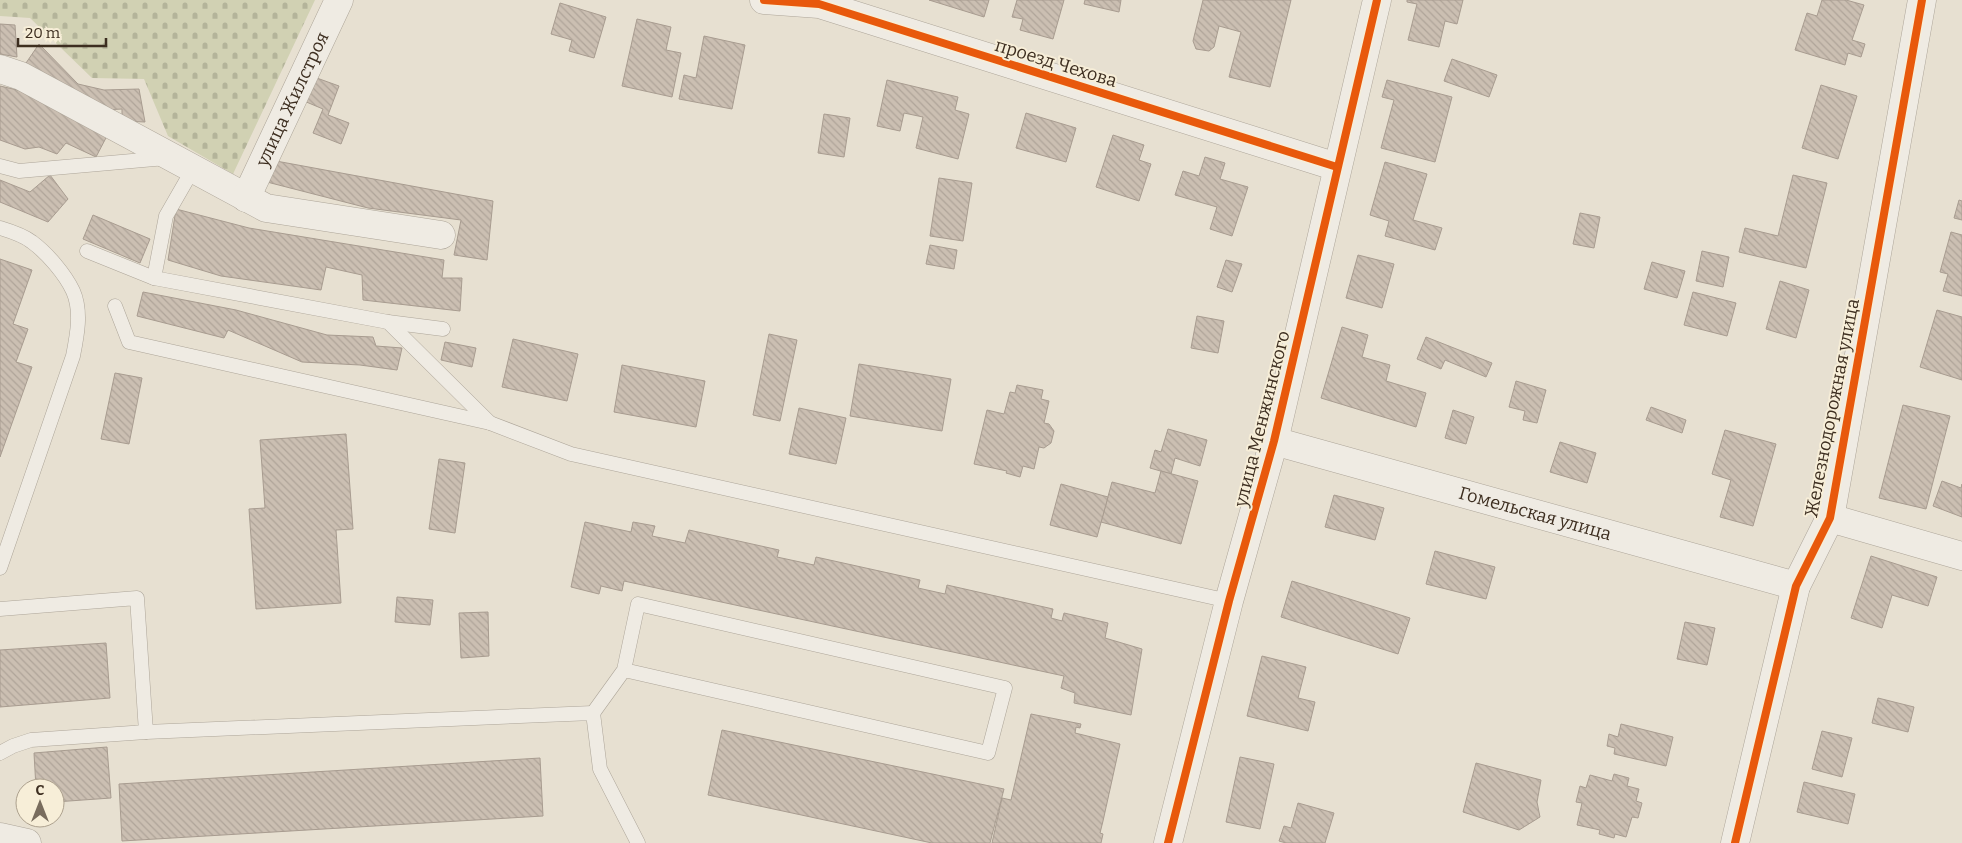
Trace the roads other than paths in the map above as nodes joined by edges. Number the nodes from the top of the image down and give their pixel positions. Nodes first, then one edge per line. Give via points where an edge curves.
1 (339, 0) edge
2 (764, 0) edge
3 (1377, 0) edge
4 (1922, 0) edge
5 (0, 69) edge
6 (182, 163) junction
7 (0, 166) edge
8 (1337, 167) junction
9 (246, 198) junction
10 (0, 228) edge
11 (441, 235) dead end
12 (87, 251) dead end
13 (154, 278) junction
14 (115, 306) dead end
15 (388, 322) junction
16 (443, 329) dead end
17 (490, 422) junction
18 (1274, 442) junction
19 (1830, 518) junction
20 (1962, 556) edge
21 (0, 568) edge
22 (1796, 586) junction
23 (1229, 600) junction
24 (0, 609) edge
25 (624, 670) junction
26 (593, 712) junction
27 (146, 732) junction
28 (0, 753) edge
29 (0, 837) edge
30 (26, 843) edge
31 (638, 843) edge
32 (1168, 843) edge
33 (1736, 843) edge

1 - 9 street, улица Жилстроя
2 - 8 street, проезд Чехова via 819,4
3 - 8 street, улица Менжинского
4 - 19 street, Железнодорожная улица
5 - 6 street via 21,76
6 - 7 lane via 19,171
6 - 9 street
6 - 13 lane via 166,216
8 - 18 street, улица Менжинского
9 - 11 street via 266,208
10 - 21 lane via 31,241 62,273 74,292 78,310 73,356
12 - 13 lane
13 - 15 lane
14 - 17 lane via 128,342
15 - 16 lane
15 - 17 lane
17 - 23 lane via 572,454
18 - 22 street, Гомельская улица
18 - 23 street, улица Менжинского
19 - 20 street
19 - 22 street, Железнодорожная улица
22 - 33 street, Железнодорожная улица
23 - 32 street, улица Менжинского
24 - 27 lane via 137,598
25 - 25 lane via 988,753 1005,688 638,604
25 - 26 lane
26 - 27 lane
26 - 31 lane via 600,769
27 - 28 lane via 31,740
29 - 30 street

